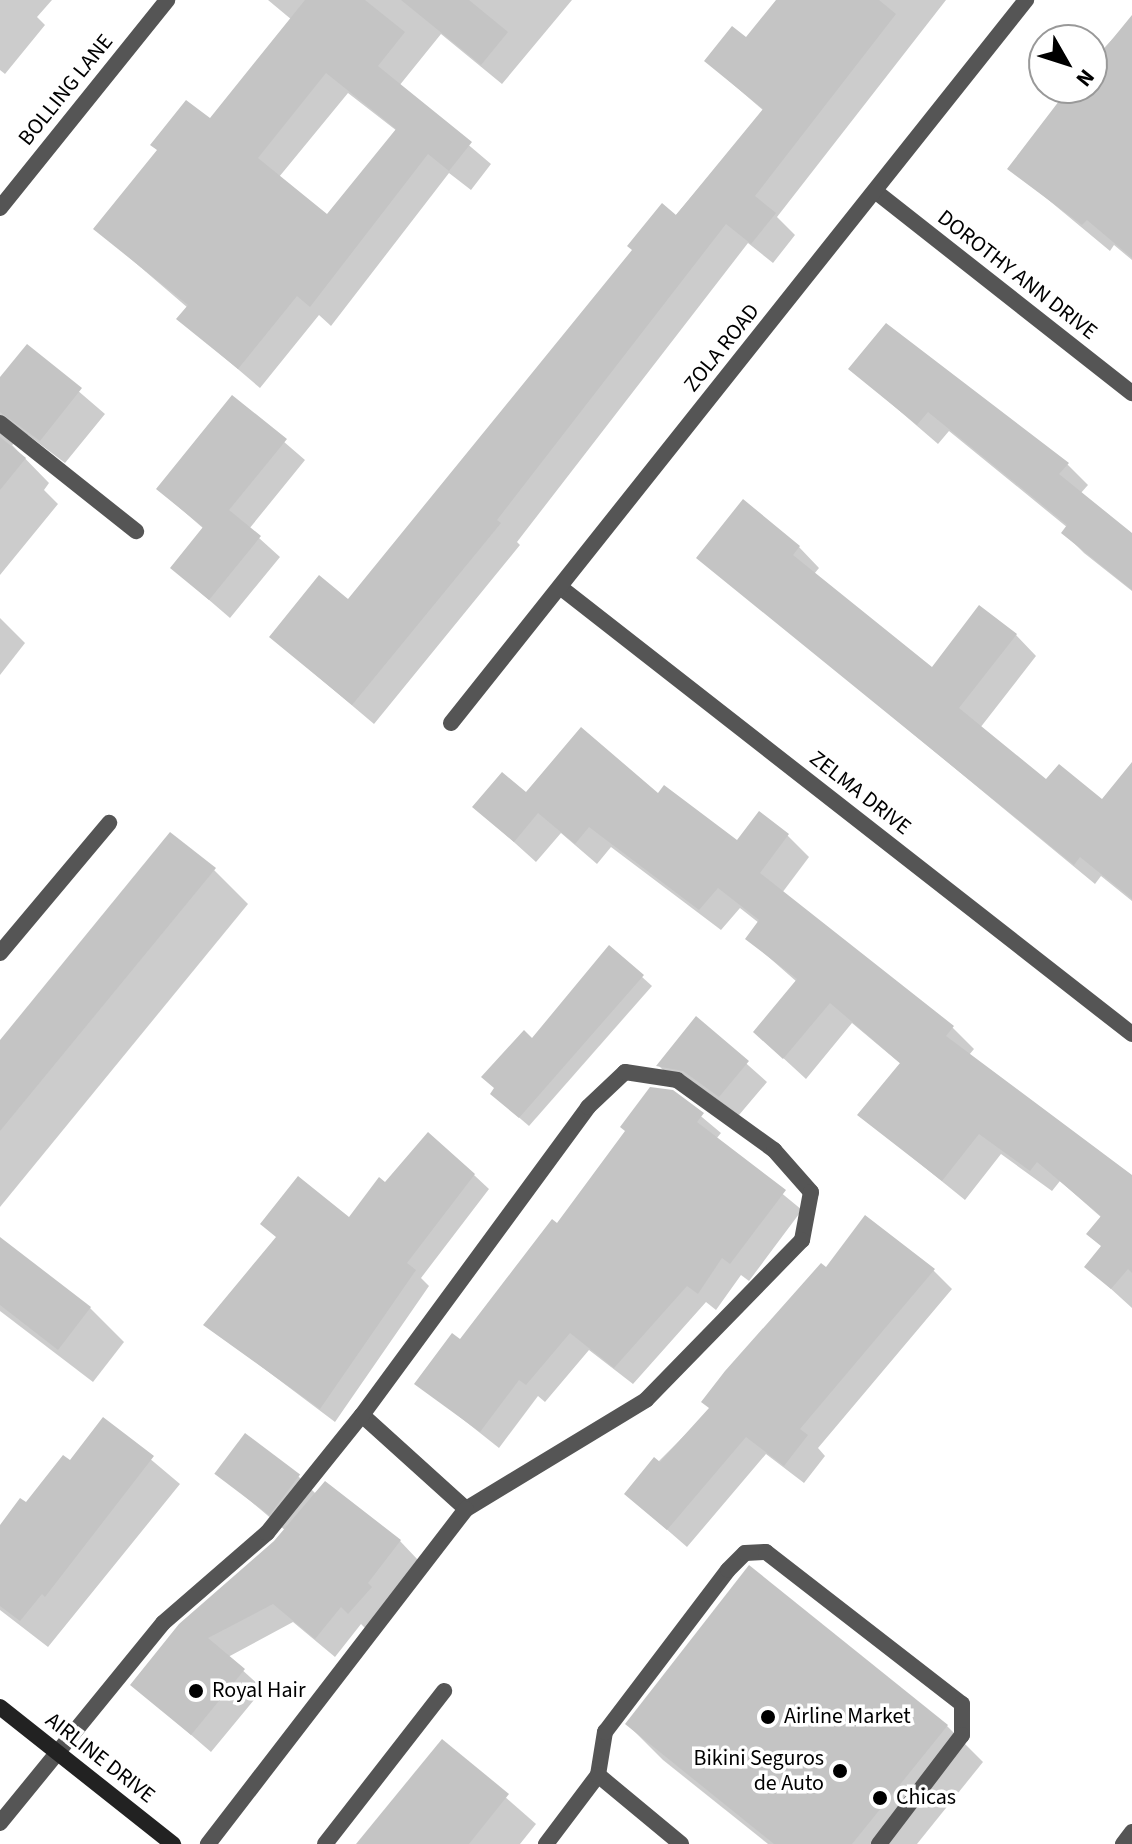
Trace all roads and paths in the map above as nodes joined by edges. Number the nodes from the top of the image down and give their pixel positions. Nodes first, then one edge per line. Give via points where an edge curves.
1 (167, 0) edge
2 (1026, 0) edge
3 (875, 191) junction
4 (0, 208) edge
5 (1132, 393) edge
6 (0, 423) edge
7 (136, 531) dead end
8 (560, 587) junction
9 (451, 723) dead end
10 (109, 823) dead end
11 (0, 953) edge
12 (1132, 1034) edge
13 (362, 1415) junction
14 (466, 1509) junction
15 (444, 1691) dead end
16 (0, 1707) edge
17 (59, 1753) junction
18 (598, 1775) junction
19 (0, 1823) edge
20 (1132, 1832) edge
21 (173, 1844) edge
22 (208, 1844) edge
23 (325, 1844) edge
24 (546, 1844) edge
25 (680, 1844) edge
26 (879, 1844) edge
27 (1123, 1844) edge

1 - 4 street, BOLLING LANE
2 - 3 street, ZOLA ROAD
3 - 5 street, DOROTHY ANN DRIVE
3 - 8 street, ZOLA ROAD
6 - 7 street
8 - 9 street, ZOLA ROAD
8 - 12 street, ZELMA DRIVE
10 - 11 street
13 - 14 street
13 - 14 street via 588,1107 625,1072 677,1080 774,1150 811,1192 802,1240 646,1400
13 - 17 street via 267,1533 163,1623
14 - 22 street
15 - 23 street
16 - 17 main road, AIRLINE DRIVE
17 - 19 street
17 - 21 main road, AIRLINE DRIVE
18 - 24 street
18 - 25 street
18 - 26 street via 605,1732 728,1570 745,1553 766,1552 962,1704 962,1735
20 - 27 street

